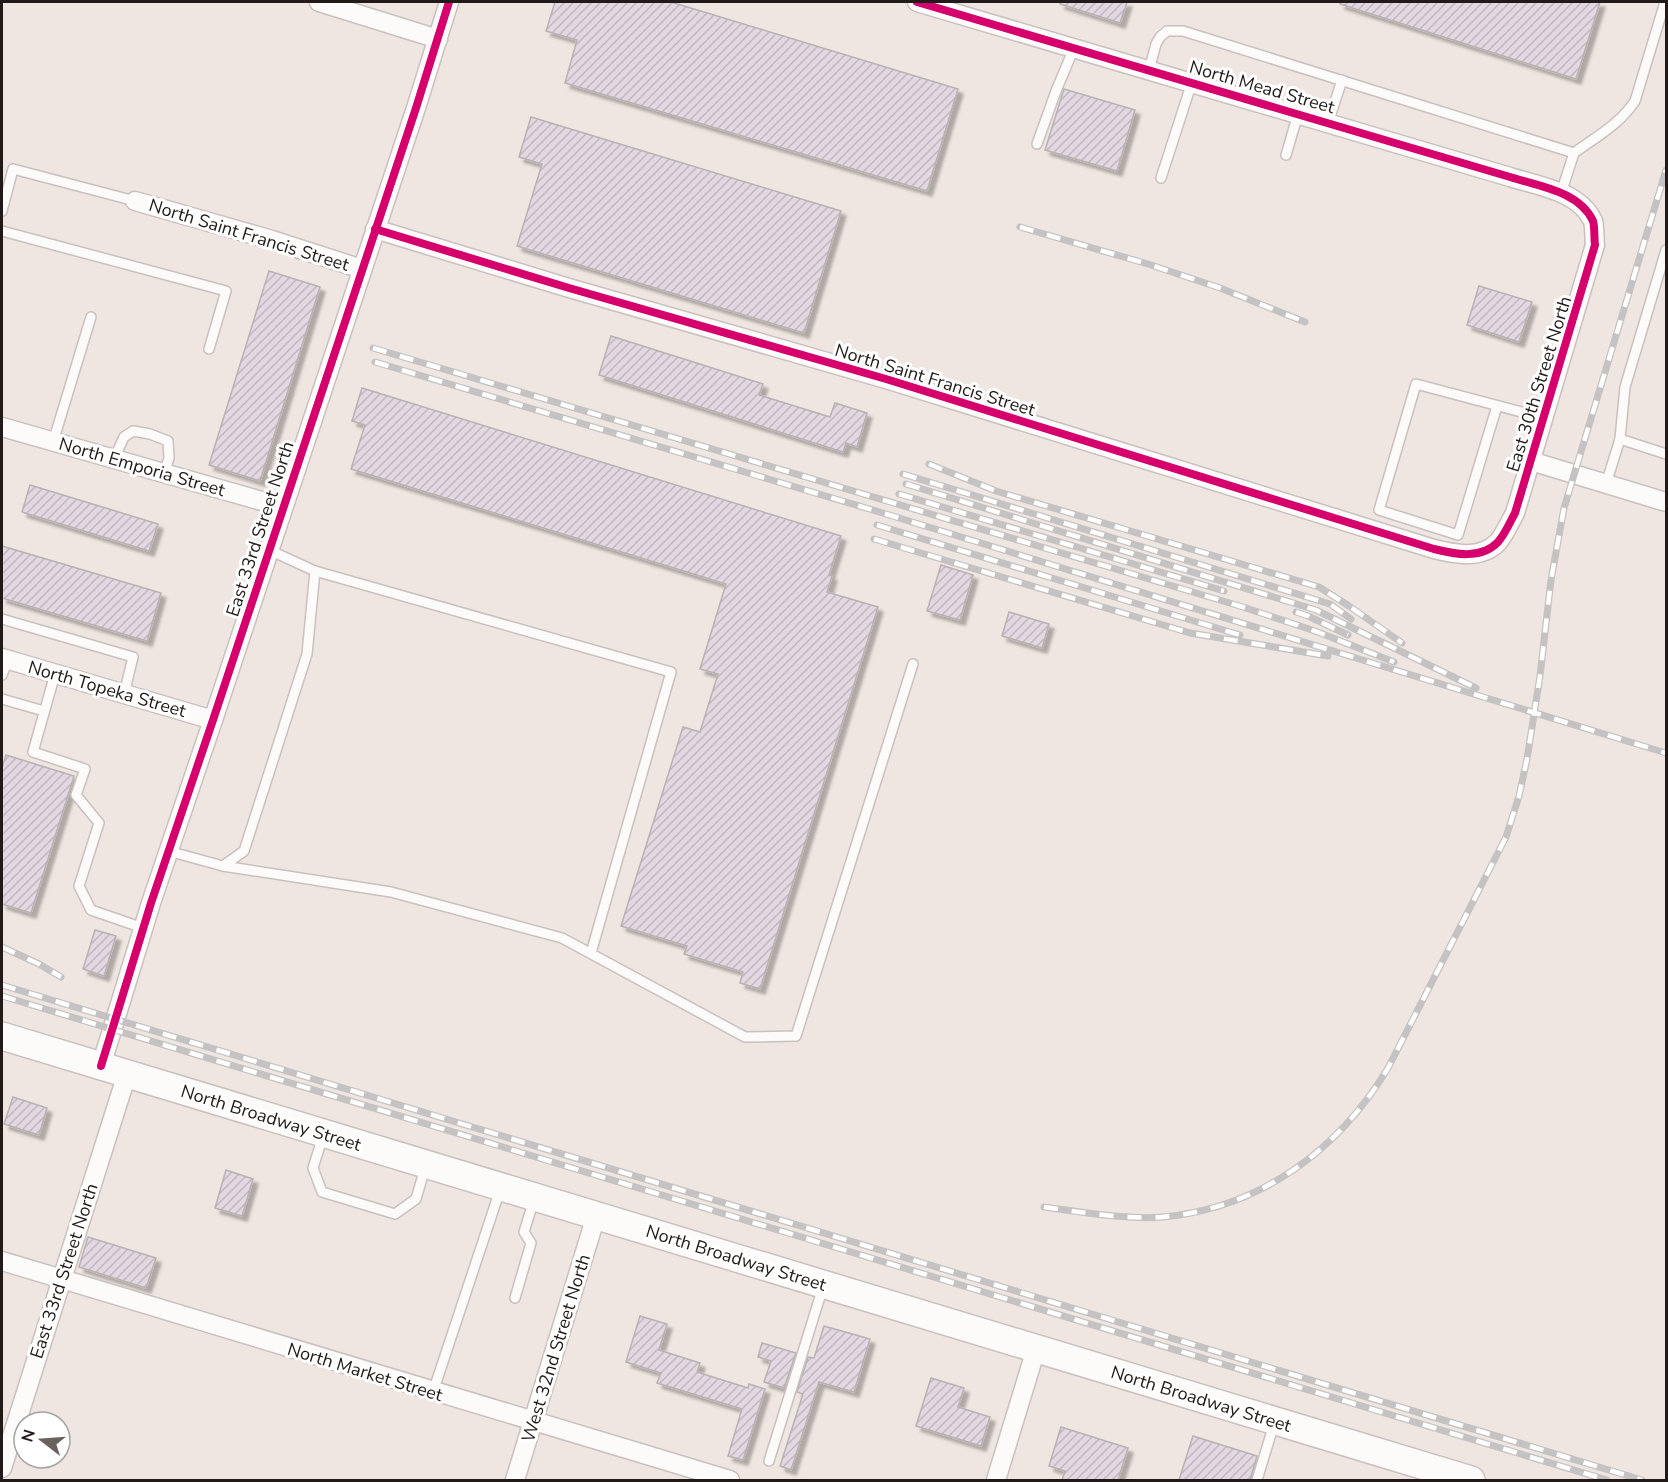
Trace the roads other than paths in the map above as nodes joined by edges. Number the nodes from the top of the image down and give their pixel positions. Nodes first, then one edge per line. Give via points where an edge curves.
1 (319, 2) edge
2 (449, 2) edge
3 (917, 2) edge
4 (1665, 2) edge
5 (438, 39) junction
6 (1074, 48) junction
7 (1149, 70) junction
8 (1342, 80) junction
9 (1192, 82) junction
10 (1298, 114) junction
11 (1328, 123) junction
12 (1037, 144) dead end
13 (1574, 153) junction
14 (1286, 155) dead end
15 (1161, 178) dead end
16 (1561, 193) junction
17 (135, 201) joint
18 (2, 210) edge
19 (1590, 216) joint
20 (375, 229) junction
21 (2, 231) edge
22 (1666, 250) edge
23 (362, 269) junction
24 (91, 317) dead end
25 (208, 349) dead end
26 (1497, 406) junction
27 (1544, 418) junction
28 (2, 427) edge
29 (1620, 438) junction
30 (53, 442) junction
31 (1666, 454) edge
32 (114, 459) junction
33 (1531, 461) junction
34 (164, 474) junction
35 (1606, 484) junction
36 (1666, 502) edge
37 (283, 507) junction
38 (269, 550) junction
39 (1485, 550) joint
40 (315, 571) junction
41 (2, 619) edge
42 (4, 664) edge
43 (913, 664) dead end
44 (55, 674) junction
45 (124, 694) junction
46 (2, 699) edge
47 (44, 711) junction
48 (213, 720) junction
49 (168, 851) junction
50 (223, 866) junction
51 (143, 928) junction
52 (591, 953) junction
53 (2, 1036) edge
54 (101, 1066) junction
55 (127, 1074) junction
56 (323, 1134) junction
57 (426, 1165) junction
58 (501, 1187) junction
59 (535, 1197) junction
60 (596, 1216) junction
61 (2, 1261) edge
62 (62, 1280) junction
63 (824, 1285) junction
64 (515, 1298) dead end
65 (1036, 1349) junction
66 (433, 1392) junction
67 (533, 1421) junction
68 (1275, 1422) junction
69 (769, 1461) dead end
70 (2, 1468) edge
71 (515, 1480) edge
72 (730, 1480) edge
73 (996, 1480) edge
74 (1257, 1480) edge
75 (1471, 1480) edge

1 - 5 street
2 - 5 street, East 33rd Street North
3 - 6 street, North Mead Street
4 - 13 lane via 1635,101 1618,122
5 - 20 street, East 33rd Street North
6 - 7 street, North Mead Street
6 - 12 lane
7 - 8 lane via 1160,37 1174,29
7 - 9 street, North Mead Street
8 - 11 lane
8 - 13 lane
9 - 10 street, North Mead Street
9 - 15 lane
10 - 11 street, North Mead Street
10 - 14 lane
11 - 16 street, North Mead Street
13 - 16 lane
16 - 19 street, North Mead Street via 1582,205
17 - 18 lane via 13,169
17 - 23 street, North Saint Francis Street
19 - 27 street, East 30th Street North via 1594,223 1594,245
20 - 23 street, East 33rd Street North
20 - 39 street, North Saint Francis Street via 897,383 1434,549 1460,555
21 - 25 lane via 226,291
22 - 29 lane via 1625,387
23 - 37 street, East 33rd Street North
24 - 30 lane
26 - 26 lane via 1416,384 1379,510 1458,536
26 - 27 lane
27 - 33 street, East 30th Street North
28 - 30 street, North Emporia Street
29 - 31 lane
29 - 35 lane
30 - 32 street, North Emporia Street
32 - 34 street, North Emporia Street
32 - 34 lane via 124,437 133,431 150,434 168,441 170,458
33 - 35 street
33 - 39 street, East 30th Street North via 1515,513 1497,543
34 - 37 street, North Emporia Street
35 - 36 street
37 - 38 street, East 33rd Street North
38 - 40 lane
38 - 48 street, East 33rd Street North
40 - 50 lane via 307,654 244,851
40 - 52 lane via 671,672
41 - 45 lane via 133,657
42 - 44 street, North Topeka Street
43 - 52 lane via 796,1036 745,1037
44 - 45 street, North Topeka Street
44 - 47 lane
45 - 48 street, North Topeka Street
46 - 47 lane
47 - 51 lane via 33,752 85,769 76,795 99,823 79,886 91,910
48 - 49 street, East 33rd Street North
49 - 50 lane
49 - 51 street, East 33rd Street North
50 - 52 lane via 391,892 562,938
51 - 54 street, East 33rd Street North
53 - 54 main road, North Broadway Street
54 - 55 main road, North Broadway Street
55 - 56 main road, North Broadway Street
55 - 62 street, East 33rd Street North
56 - 57 main road, North Broadway Street
56 - 57 lane via 313,1168 322,1192 395,1214 416,1199
57 - 58 main road, North Broadway Street
58 - 59 main road, North Broadway Street
58 - 66 lane
59 - 60 main road, North Broadway Street
59 - 64 lane via 524,1232 531,1244
60 - 63 main road, North Broadway Street
60 - 67 street, West 32nd Street North
61 - 62 street, North Market Street
62 - 66 street, North Market Street
62 - 70 street, East 33rd Street North
63 - 65 main road, North Broadway Street
63 - 69 lane
65 - 68 main road, North Broadway Street
65 - 73 street
66 - 67 street, North Market Street
67 - 71 street, West 32nd Street North
67 - 72 street, North Market Street
68 - 74 lane
68 - 75 main road, North Broadway Street

